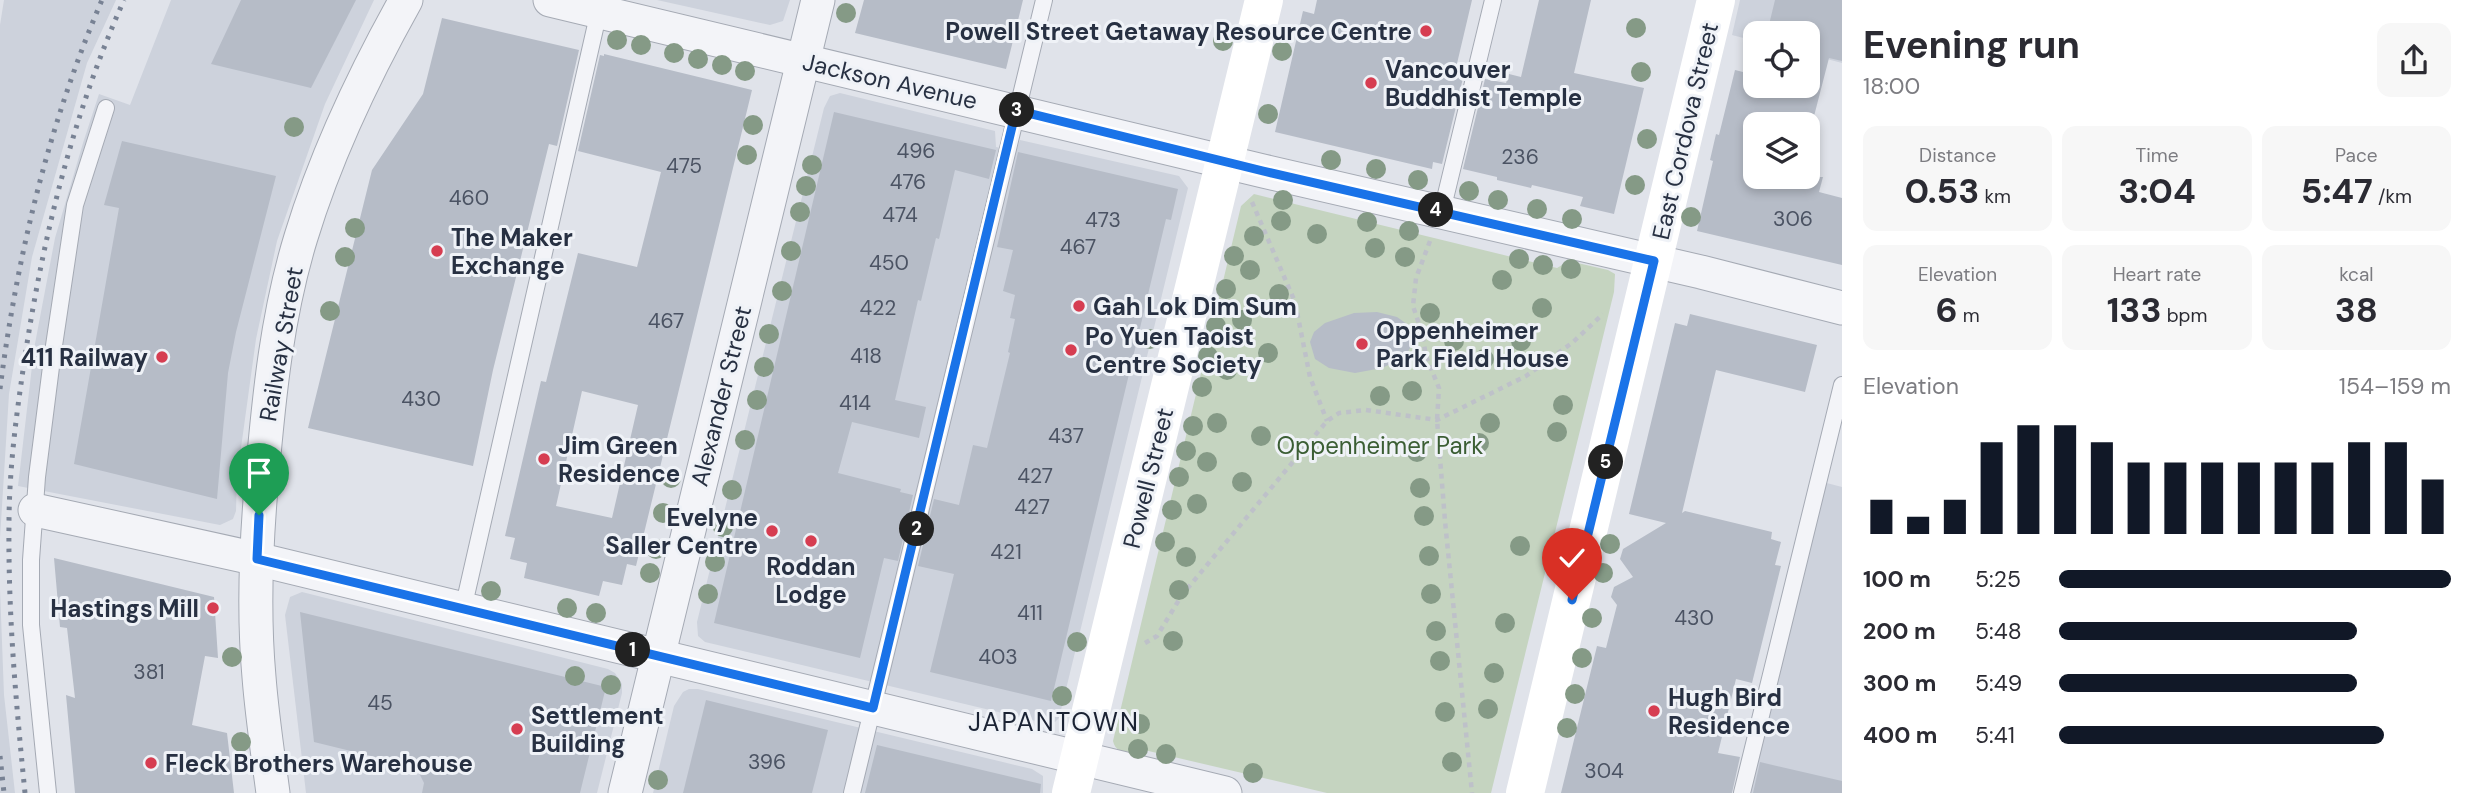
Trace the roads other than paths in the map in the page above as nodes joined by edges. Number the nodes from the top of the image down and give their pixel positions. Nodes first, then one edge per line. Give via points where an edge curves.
1 (406, 0) edge
2 (550, 0) edge
3 (818, 0) edge
4 (1044, 0) edge
5 (1264, 0) edge
6 (1493, 0) edge
7 (1717, 0) edge
8 (599, 11) junction
9 (804, 60) junction
10 (106, 108) dead end
11 (1016, 110) junction
12 (1225, 161) junction
13 (1442, 211) junction
14 (1654, 261) junction
15 (1842, 308) edge
16 (1842, 385) edge
17 (35, 510) junction
18 (257, 559) junction
19 (463, 609) junction
20 (658, 656) junction
21 (873, 708) junction
22 (1076, 775) edge
23 (48, 793) edge
24 (273, 793) edge
25 (625, 793) edge
26 (852, 793) edge
27 (1225, 793) edge
28 (1525, 793) edge
29 (1742, 793) edge

1 - 18 street, Railway Street via 332,150 300,238 270,389
2 - 8 street, Jackson Avenue
3 - 9 street, Alexander Street
4 - 11 lane
5 - 12 main road, Powell Street
6 - 13 lane
7 - 14 main road, East Cordova Street
8 - 9 street, Jackson Avenue
8 - 19 lane
9 - 11 street, Jackson Avenue
9 - 20 street, Alexander Street
10 - 17 lane via 75,205
11 - 12 street, Jackson Avenue
11 - 21 lane
12 - 13 street, Jackson Avenue
12 - 22 main road, Powell Street
13 - 14 street, Jackson Avenue
14 - 15 street, Jackson Avenue
14 - 28 main road, East Cordova Street
16 - 29 lane
17 - 18 street
17 - 23 lane via 32,625
18 - 19 street
18 - 24 street, Railway Street via 258,678
19 - 20 street
20 - 21 street
20 - 25 street, Alexander Street
21 - 22 street
21 - 26 lane
22 - 27 street

